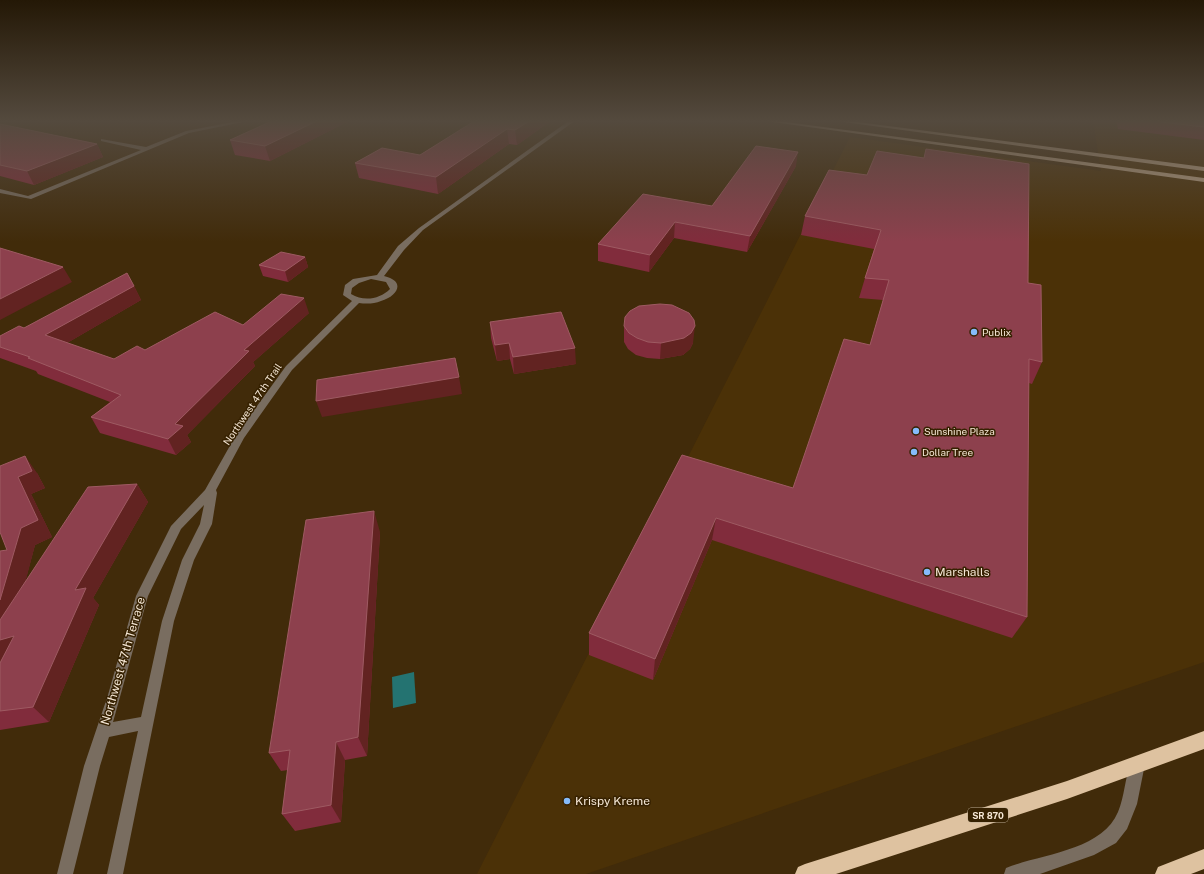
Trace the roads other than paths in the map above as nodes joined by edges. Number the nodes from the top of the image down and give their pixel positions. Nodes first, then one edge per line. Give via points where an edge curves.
1 (118, 161) edge
2 (515, 161) edge
3 (1063, 161) edge
4 (1142, 161) edge
5 (1204, 169) edge
6 (1204, 180) edge
7 (0, 191) edge
8 (379, 277) junction
9 (356, 300) junction
10 (211, 493) junction
11 (146, 723) junction
12 (103, 731) junction
13 (1204, 740) edge
14 (1137, 764) junction
15 (1203, 857) edge
16 (65, 874) edge
17 (115, 874) edge
18 (805, 874) edge
19 (1012, 874) edge
20 (1165, 874) edge

1 - 7 street via 29,198
2 - 8 street via 421,229 400,248
3 - 6 main road
4 - 5 main road
8 - 9 street via 363,279 348,287 347,295
8 - 9 street via 394,284 391,293 373,300
9 - 10 street, Northwest 47th Trail via 288,368 240,437
10 - 11 street via 206,524 188,560 168,621
10 - 12 street, Northwest 47th Terrace via 177,526 142,596
11 - 12 street, Northwest 47th Terrace
11 - 17 street
12 - 16 street, Northwest 47th Terrace
13 - 14 highway, SR 870
14 - 18 highway, SR 870 via 1067,790
14 - 19 street via 1133,792 1125,816 1111,837 1082,851
15 - 20 highway

